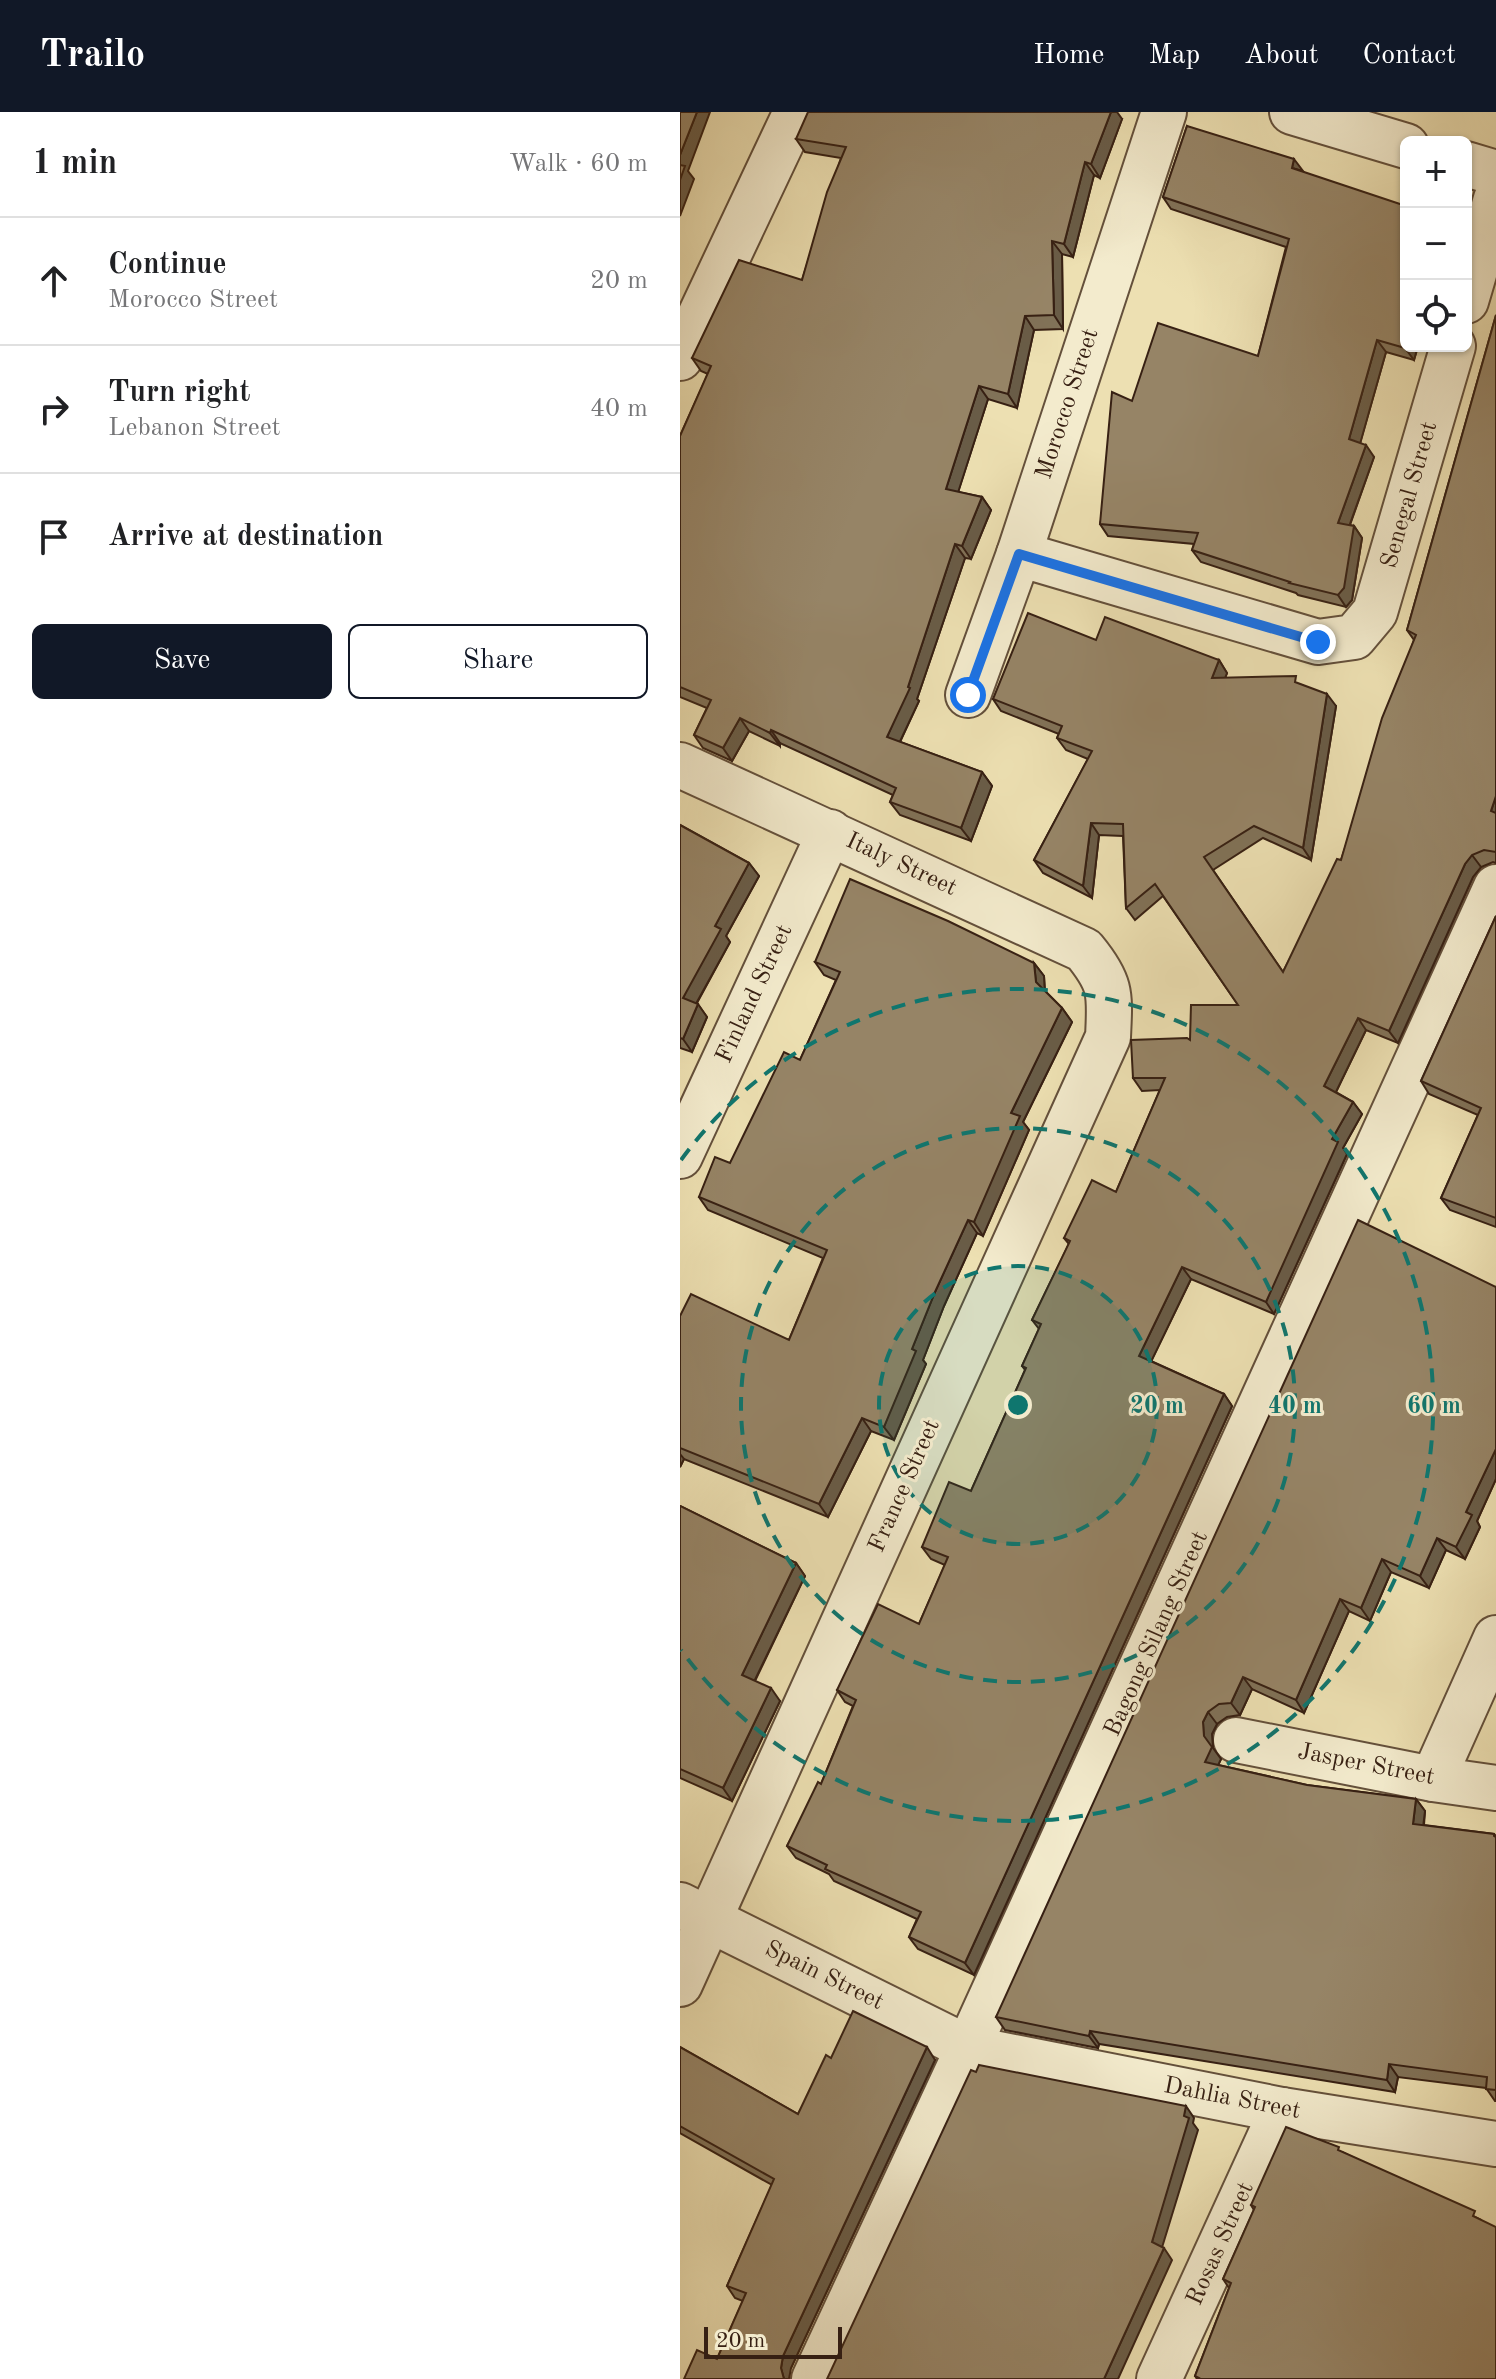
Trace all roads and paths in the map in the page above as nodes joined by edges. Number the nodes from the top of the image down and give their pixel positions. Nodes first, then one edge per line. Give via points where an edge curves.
1 (796, 112) edge
2 (1164, 112) edge
3 (1292, 112) edge
4 (1400, 144) edge
5 (1472, 166) edge
6 (1496, 173) edge
7 (1496, 199) edge
8 (1472, 281) edge
9 (1451, 352) edge
10 (680, 358) edge
11 (1019, 554) junction
12 (968, 695) dead end
13 (680, 765) edge
14 (830, 832) junction
15 (1496, 887) edge
16 (1107, 983) joint
17 (680, 1156) edge
18 (1496, 1638) edge
19 (1236, 1740) dead end
20 (1433, 1779) junction
21 (1496, 1788) edge
22 (695, 1912) edge
23 (680, 1984) edge
24 (968, 2048) junction
25 (1282, 2110) junction
26 (1496, 2144) edge
27 (814, 2379) edge
28 (1159, 2379) edge

1 - 10 street
2 - 11 street, Morocco Street
3 - 4 street
5 - 6 street
7 - 8 street
9 - 11 street, Senegal Street via 1375,612 1354,637 1318,642
11 - 12 street, Morocco Street
13 - 14 street, Italy Street
14 - 16 street, Italy Street via 1084,950
14 - 17 street, Finland Street
15 - 24 street, Bagong Silang Street
16 - 22 street, France Street via 1108,1037
18 - 20 street
19 - 20 street, Jasper Street
20 - 21 street, Jasper Street
22 - 23 street, France Street
22 - 24 street, Spain Street
24 - 25 street, Dahlia Street
24 - 27 street, Bagong Silang Street
25 - 26 street, Dahlia Street
25 - 28 street, Rosas Street

